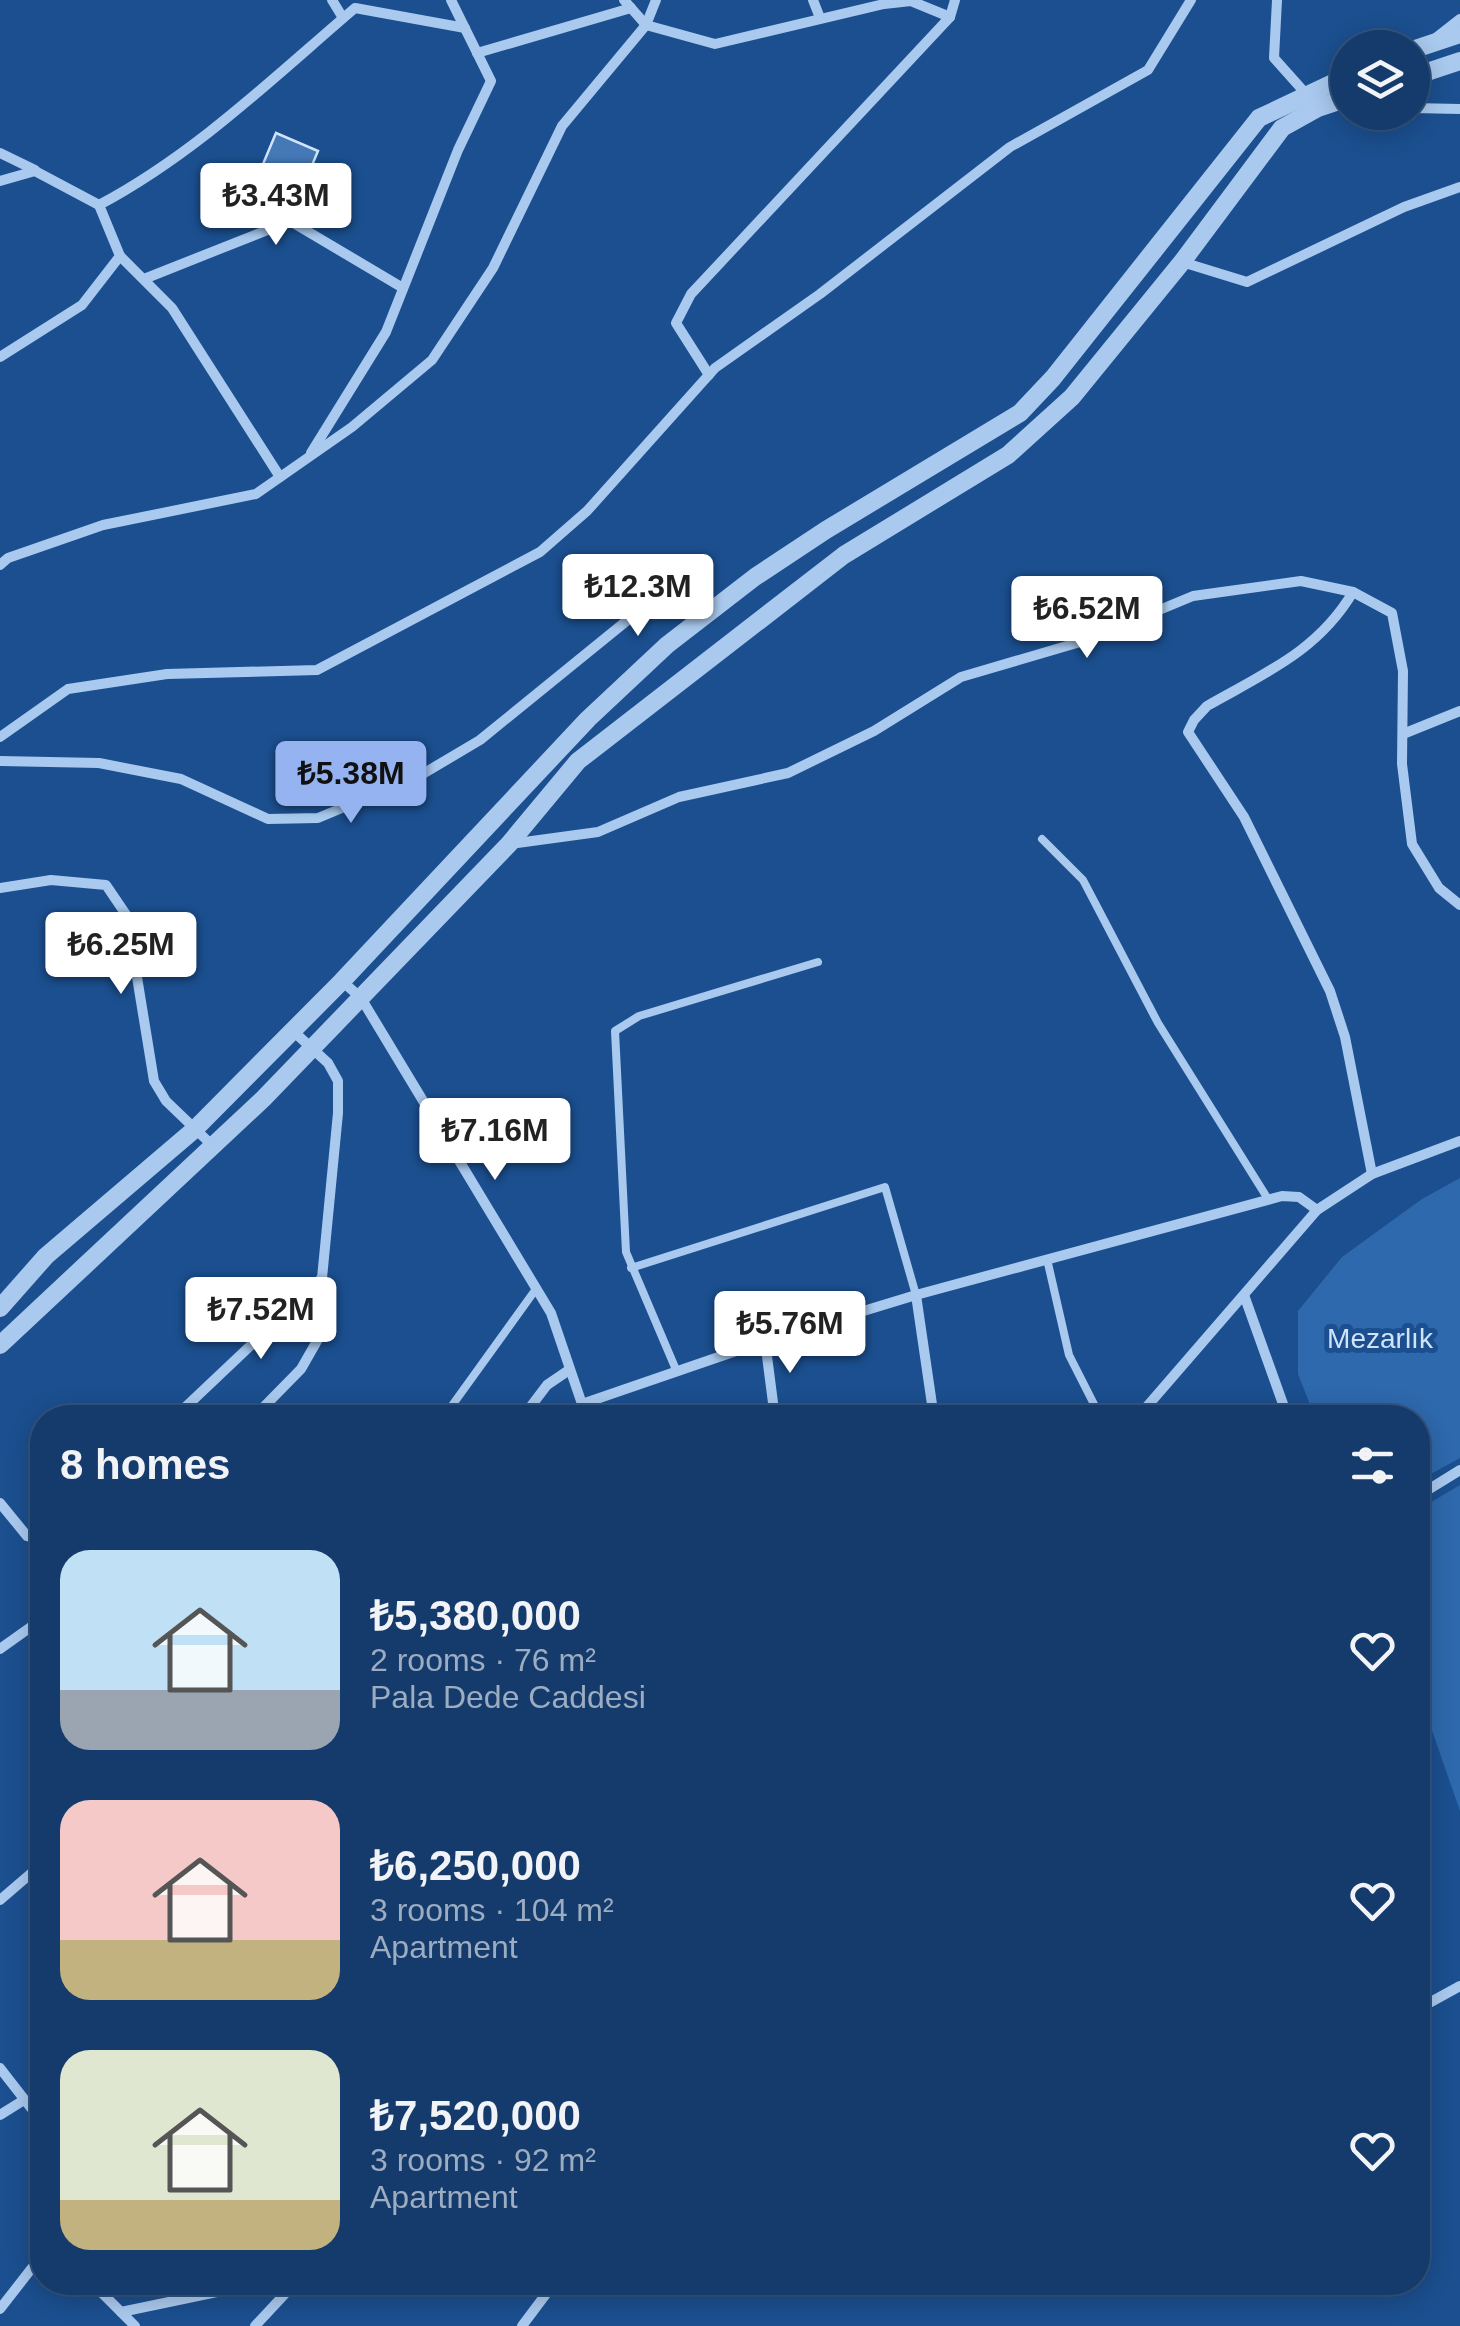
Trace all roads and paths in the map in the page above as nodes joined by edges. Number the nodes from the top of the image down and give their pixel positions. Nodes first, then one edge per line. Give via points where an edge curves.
1 (332, 0) edge
2 (450, 0) edge
3 (656, 0) edge
4 (814, 0) edge
5 (955, 0) edge
6 (1191, 0) edge
7 (1278, 0) edge
8 (911, 1) edge
9 (628, 4) edge
10 (950, 17) junction
11 (344, 18) junction
12 (820, 18) junction
13 (1460, 19) edge
14 (646, 26) junction
15 (464, 28) junction
16 (1460, 34) edge
17 (1433, 42) junction
18 (1430, 43) edge
19 (476, 53) junction
20 (1460, 61) edge
21 (1430, 71) edge
22 (1330, 88) edge
23 (1330, 100) edge
24 (1312, 101) junction
25 (1330, 104) edge
26 (1430, 108) edge
27 (1460, 109) edge
28 (0, 152) edge
29 (35, 171) junction
30 (0, 181) edge
31 (1460, 186) edge
32 (100, 205) junction
33 (120, 256) junction
34 (1182, 262) junction
35 (144, 279) junction
36 (403, 288) junction
37 (0, 356) edge
38 (710, 375) junction
39 (308, 458) junction
40 (280, 478) junction
41 (0, 564) edge
42 (1353, 592) junction
43 (640, 610) dead end
44 (1460, 711) edge
45 (1402, 734) junction
46 (0, 738) edge
47 (0, 761) edge
48 (1042, 839) dead end
49 (508, 844) junction
50 (0, 888) edge
51 (1460, 905) edge
52 (818, 962) dead end
53 (342, 981) junction
54 (361, 998) junction
55 (292, 1031) junction
56 (312, 1049) junction
57 (196, 1129) junction
58 (1460, 1141) edge
59 (214, 1146) junction
60 (1372, 1174) junction
61 (1268, 1200) junction
62 (1318, 1210) junction
63 (1046, 1259) junction
64 (632, 1268) junction
65 (322, 1278) junction
66 (536, 1289) junction
67 (916, 1295) junction
68 (1244, 1295) junction
69 (0, 1308) edge
70 (765, 1341) junction
71 (0, 1345) edge
72 (570, 1370) junction
73 (676, 1372) junction
74 (582, 1404) joint
75 (188, 1405) edge
76 (266, 1405) edge
77 (452, 1405) edge
78 (532, 1405) edge
79 (774, 1405) edge
80 (932, 1405) edge
81 (1094, 1405) edge
82 (1148, 1405) edge
83 (1283, 1405) edge
84 (1460, 1470) edge
85 (1430, 1489) edge
86 (0, 1504) edge
87 (30, 1537) edge
88 (30, 1628) edge
89 (0, 1649) edge
90 (30, 1874) edge
91 (0, 1900) edge
92 (1460, 1986) edge
93 (1430, 2002) edge
94 (0, 2068) edge
95 (24, 2100) junction
96 (30, 2107) edge
97 (0, 2115) edge
98 (30, 2271) edge
99 (104, 2295) edge
100 (202, 2295) edge
101 (284, 2295) edge
102 (546, 2295) edge
103 (0, 2309) edge
104 (121, 2312) junction
105 (135, 2326) edge
106 (255, 2326) edge
107 (522, 2326) edge

1 - 11 street
2 - 15 street
3 - 14 street
4 - 12 street
5 - 10 street
6 - 38 street via 1148,70 1010,147
7 - 24 street via 1274,58
8 - 10 street
8 - 12 street
9 - 14 street
9 - 19 street
10 - 38 street via 691,294 676,323
11 - 15 street via 356,8
11 - 32 street via 210,133
12 - 14 street via 715,44
13 - 17 street
14 - 39 street via 562,126 493,268 432,360
15 - 19 street
16 - 17 street
17 - 18 street
19 - 36 street via 490,81
20 - 21 street
22 - 24 street
23 - 24 street
24 - 25 street
24 - 34 street via 1282,128
24 - 53 street via 1258,118 1020,413 826,530 667,645
26 - 27 street
28 - 29 street
29 - 30 street
29 - 32 street
31 - 34 street via 1247,282
32 - 33 street
33 - 35 street
33 - 37 street via 82,305
34 - 49 street via 1072,398 1008,455 844,555 578,761
35 - 36 street via 290,221
35 - 40 street via 172,308
36 - 39 street via 386,332
38 - 46 street via 587,511 540,552 318,670 167,674 68,689
39 - 40 street
40 - 41 street via 256,494 102,526
42 - 45 street via 1392,613 1403,671
42 - 49 street via 1302,582 1193,596 1087,640 961,677 874,731 788,772 680,797 598,832
42 - 60 street via 1315,642 1208,706 1188,732 1244,818 1330,991
43 - 47 street via 480,740 421,775 318,818 268,819 181,779 100,763
44 - 45 street
45 - 51 street via 1412,844 1439,888
48 - 61 lane via 1083,880 1158,1022
49 - 54 street
50 - 57 street via 51,880 106,885 127,916 154,1080 166,1102
52 - 64 lane via 639,1016 615,1032
53 - 54 street
53 - 55 street
54 - 56 street
54 - 66 street
55 - 56 street
55 - 57 street
56 - 59 street
56 - 65 street via 338,1081
57 - 59 street
57 - 69 street via 46,1256
58 - 60 street
59 - 71 street
60 - 62 street
61 - 62 street via 1299,1197
61 - 63 street
62 - 68 street
63 - 67 street
63 - 81 lane via 1069,1355
64 - 67 lane via 885,1187
64 - 73 lane
65 - 75 street
65 - 76 street via 321,1334 301,1370
66 - 72 street
66 - 77 lane
67 - 70 street
67 - 80 street
68 - 82 street
68 - 83 street
70 - 73 street
70 - 79 street
72 - 74 street
72 - 78 street
73 - 74 street
84 - 85 street
86 - 87 street
88 - 89 street
90 - 91 street
92 - 93 street
94 - 95 street
95 - 96 street
95 - 97 street
98 - 103 street
99 - 104 street
100 - 104 street
101 - 106 street
102 - 107 street
104 - 105 street

